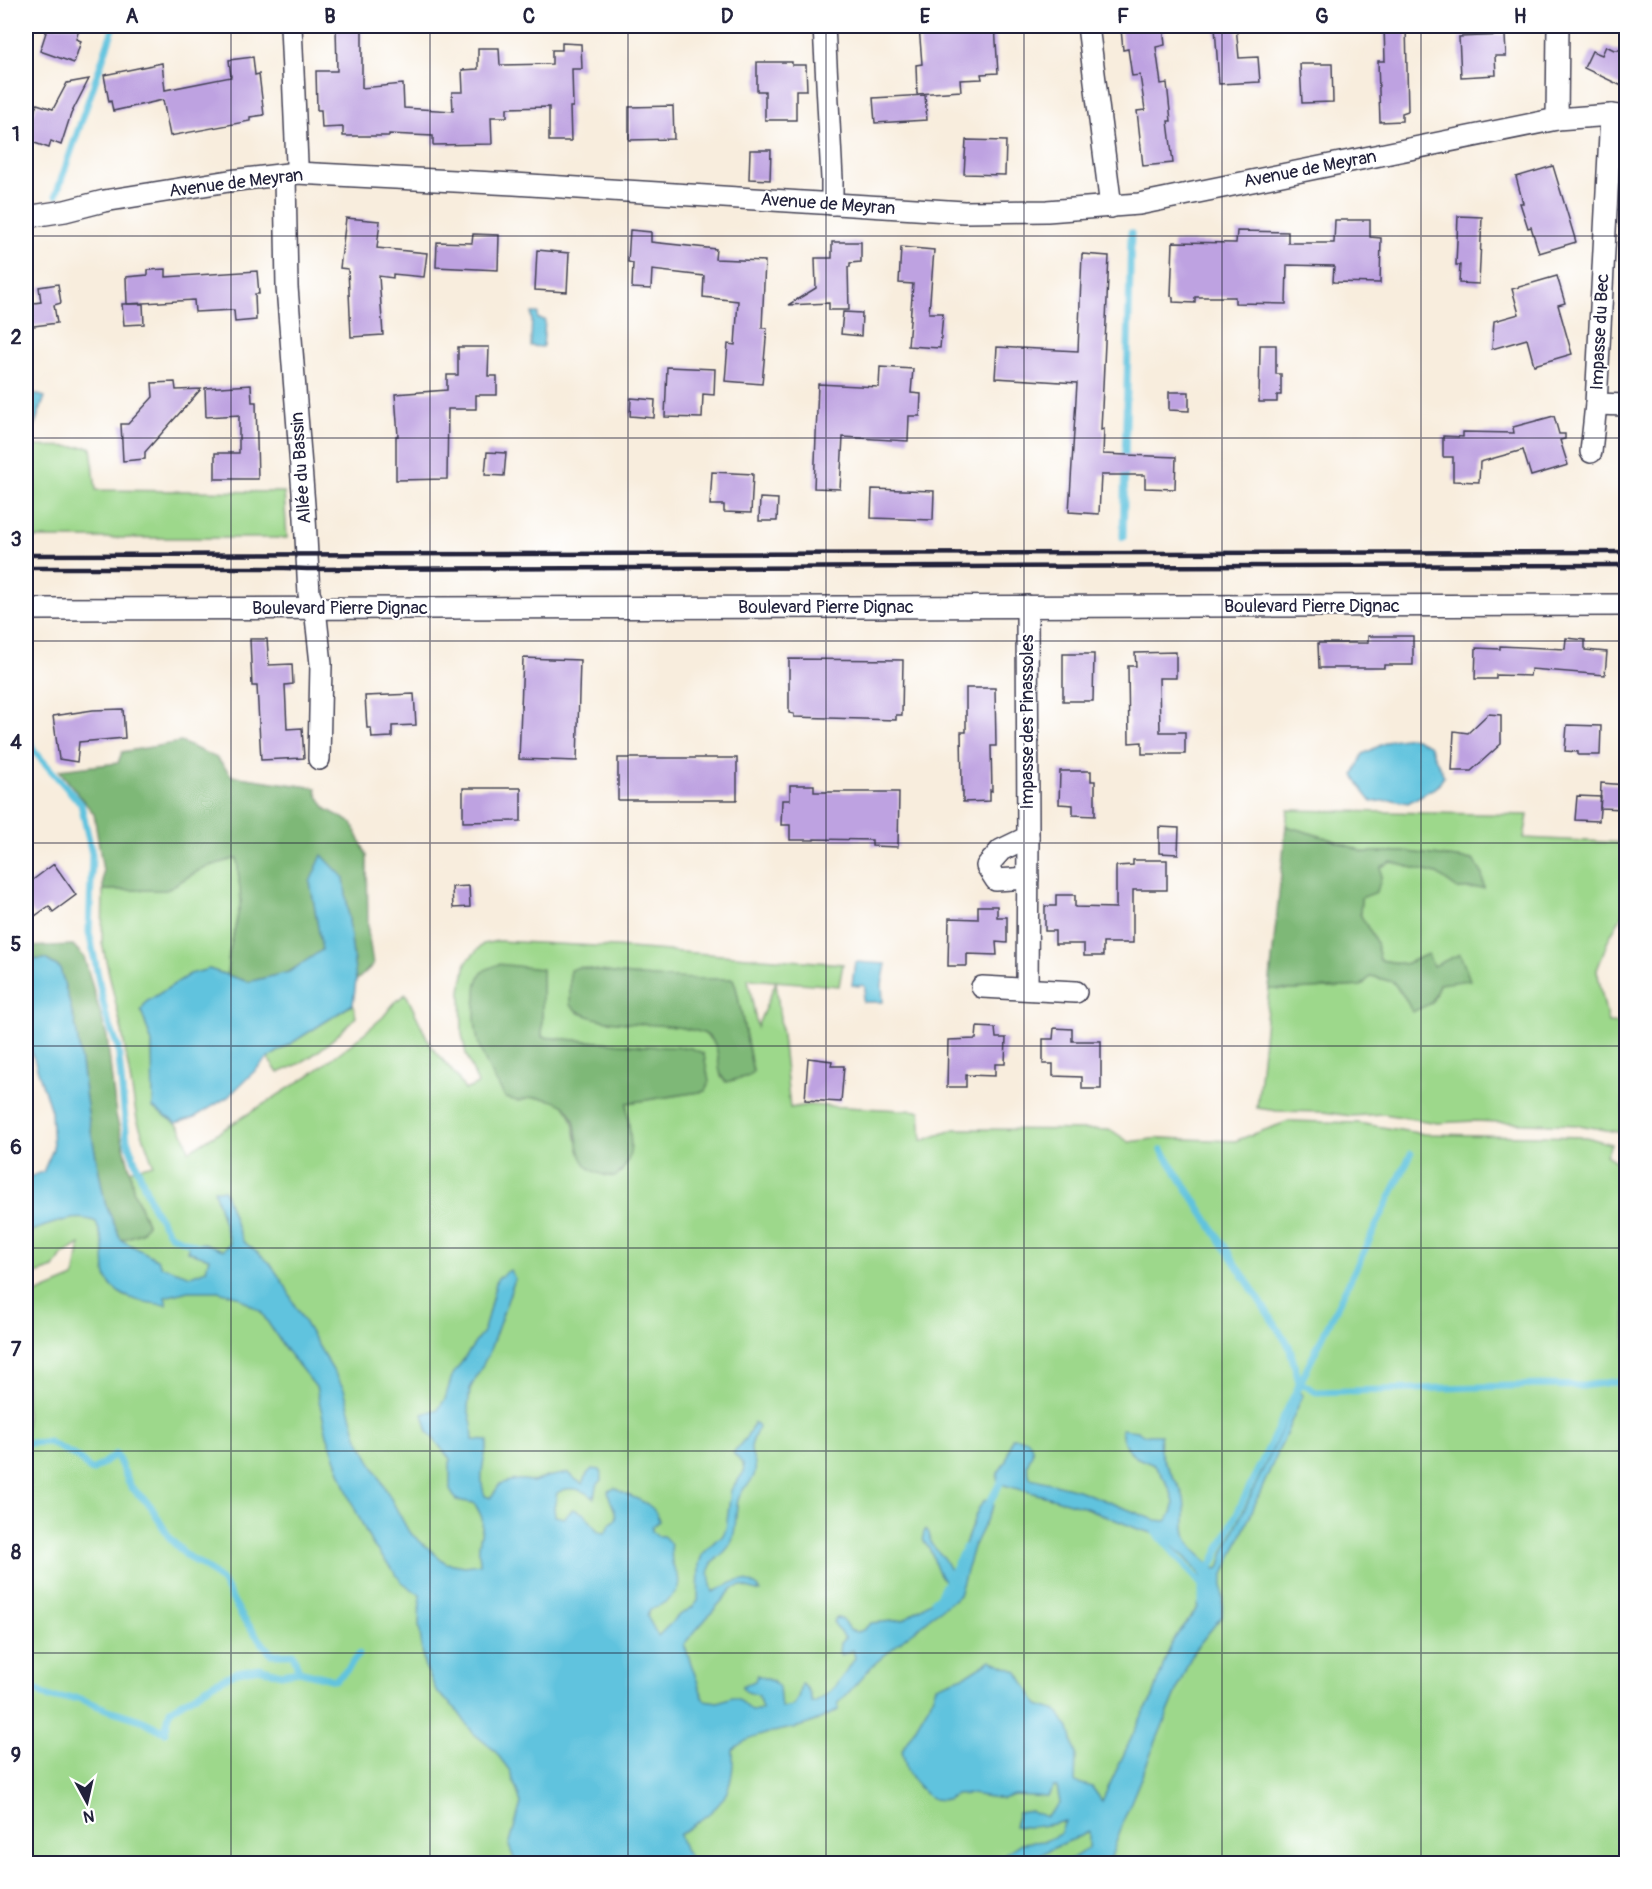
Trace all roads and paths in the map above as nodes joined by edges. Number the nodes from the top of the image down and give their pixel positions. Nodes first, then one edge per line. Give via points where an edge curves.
1 (291, 26) edge
2 (824, 26) edge
3 (1088, 26) edge
4 (1558, 26) edge
5 (1619, 116) edge
6 (1557, 119) junction
7 (291, 174) junction
8 (832, 204) junction
9 (1111, 207) junction
10 (26, 217) edge
11 (1596, 404) junction
12 (1626, 405) edge
13 (1592, 452) dead end
14 (1626, 605) edge
15 (1027, 606) junction
16 (315, 608) junction
17 (26, 609) edge
18 (319, 759) dead end
19 (1028, 837) junction
20 (1028, 878) junction
21 (982, 987) dead end
22 (1027, 989) junction
23 (1076, 992) dead end

1 - 7 street, Allée du Bassin via 297,163
2 - 8 street
3 - 9 street
4 - 6 street
5 - 6 street, Avenue de Meyran
5 - 11 street, Impasse du Bec
6 - 9 street, Avenue de Meyran
7 - 8 street, Avenue de Meyran
7 - 10 street, Avenue de Meyran via 195,186
7 - 16 street, Allée du Bassin via 287,287 309,594
8 - 9 street, Avenue de Meyran via 987,213
11 - 12 street, Impasse du Bec
11 - 13 street, Impasse du Bec
14 - 15 street, Boulevard Pierre Dignac
15 - 16 street, Boulevard Pierre Dignac
15 - 19 street, Impasse des Pinassoles
16 - 17 street, Boulevard Pierre Dignac
16 - 18 street, Allée du Bassin via 321,664
19 - 20 street, Impasse des Pinassoles
19 - 20 street via 1001,850 987,866 996,880
20 - 22 street, Impasse des Pinassoles
21 - 22 street
22 - 23 street

